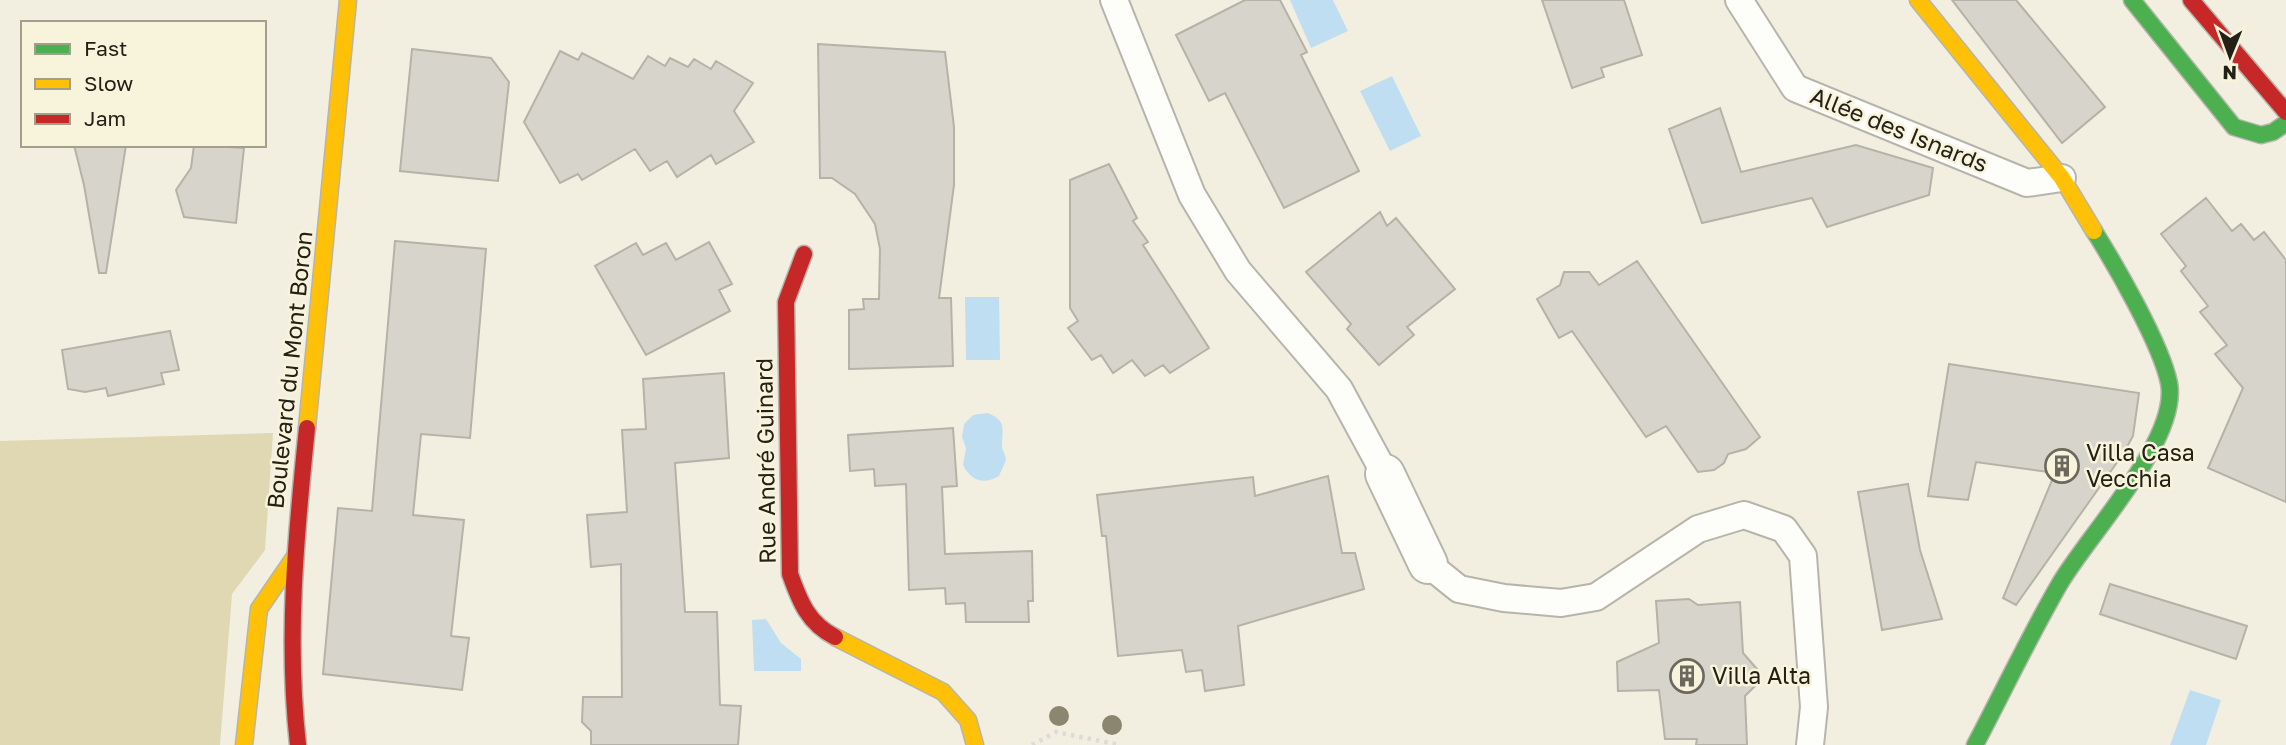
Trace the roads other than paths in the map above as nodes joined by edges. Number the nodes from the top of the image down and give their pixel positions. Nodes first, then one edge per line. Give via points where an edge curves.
1 (348, 0) edge
2 (1114, 0) edge
3 (1739, 0) edge
4 (1918, 0) edge
5 (2132, 0) edge
6 (2191, 0) edge
7 (2286, 111) edge
8 (2286, 123) edge
9 (2062, 178) junction
10 (804, 254) dead end
11 (1385, 474) joint
12 (294, 558) junction
13 (1428, 564) joint
14 (244, 745) edge
15 (298, 745) edge
16 (975, 745) edge
17 (1810, 745) edge
18 (1975, 745) edge

1 - 12 street, Boulevard du Mont Boron
2 - 11 lane via 1192,195 1238,271 1339,389
3 - 9 lane, Allée des Isnards via 1795,88 2027,183
4 - 9 street
5 - 8 street via 2234,127 2256,137 2275,133
6 - 7 street
9 - 18 street via 2107,251 2153,342 2169,384 2168,417 2142,465 2060,583
10 - 16 street, Rue André Guinard via 786,302 793,584 818,628 943,692 968,720
11 - 13 street
12 - 14 street via 259,609
12 - 15 street, Boulevard du Mont Boron via 292,692
13 - 17 lane via 1459,589 1561,603 1596,597 1698,529 1744,515 1784,528 1803,556 1814,707

